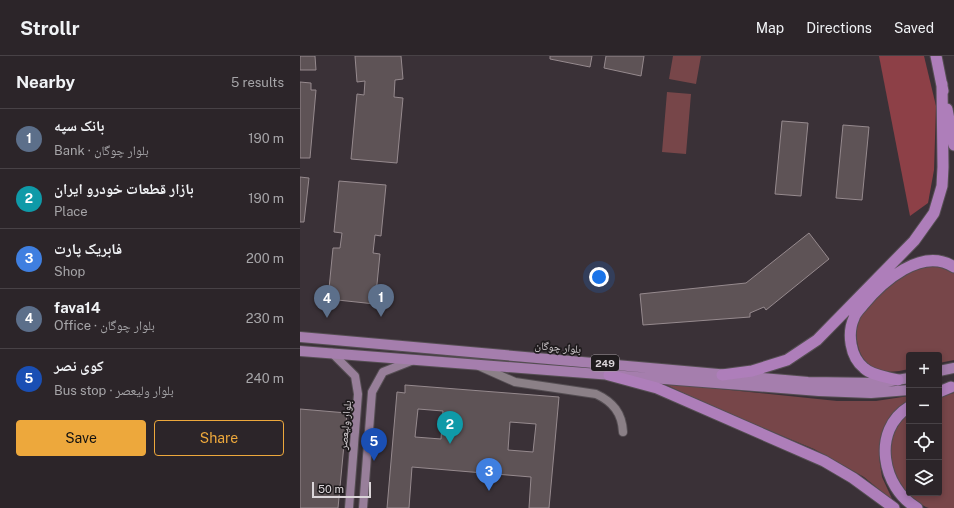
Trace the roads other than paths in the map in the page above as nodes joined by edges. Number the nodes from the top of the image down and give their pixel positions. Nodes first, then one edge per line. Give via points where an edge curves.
1 (936, 56) edge
2 (942, 84) junction
3 (954, 145) edge
4 (954, 267) edge
5 (300, 337) edge
6 (300, 351) edge
7 (332, 354) junction
8 (411, 361) junction
9 (476, 365) junction
10 (954, 368) edge
11 (942, 370) edge
12 (609, 374) junction
13 (722, 375) junction
14 (904, 379) edge
15 (952, 387) edge
16 (942, 388) edge
17 (906, 390) edge
18 (942, 391) edge
19 (906, 410) edge
20 (623, 432) dead end
21 (368, 445) junction
22 (354, 447) junction
23 (349, 508) edge
24 (363, 508) edge
25 (894, 508) edge
26 (917, 508) edge

1 - 2 highway
2 - 3 highway
2 - 13 highway via 942,186 934,214 914,241 817,340 787,360 752,371
4 - 14 highway via 931,261 908,268 881,286 854,316 849,332 857,362 865,370
5 - 13 main road, بلوار چوگان / 249
6 - 7 main road, 249
7 - 8 main road, 249
7 - 22 main road, بلوار ولیعصر via 355,376 358,394
8 - 9 main road, 249
8 - 21 main road via 383,372 372,392
9 - 12 main road, 249
9 - 20 street via 515,382 596,394 609,400 617,409
10 - 11 main road
12 - 17 main road, 249 via 819,392 871,393
12 - 25 highway via 657,388 824,462 853,478
13 - 14 main road, بلوار چوگان / 249 via 843,384
15 - 16 main road
15 - 18 highway
19 - 26 highway via 892,423 886,441 885,459 889,478 899,494
21 - 22 main road via 362,440
21 - 24 main road
22 - 23 main road, بلوار ولیعصر

